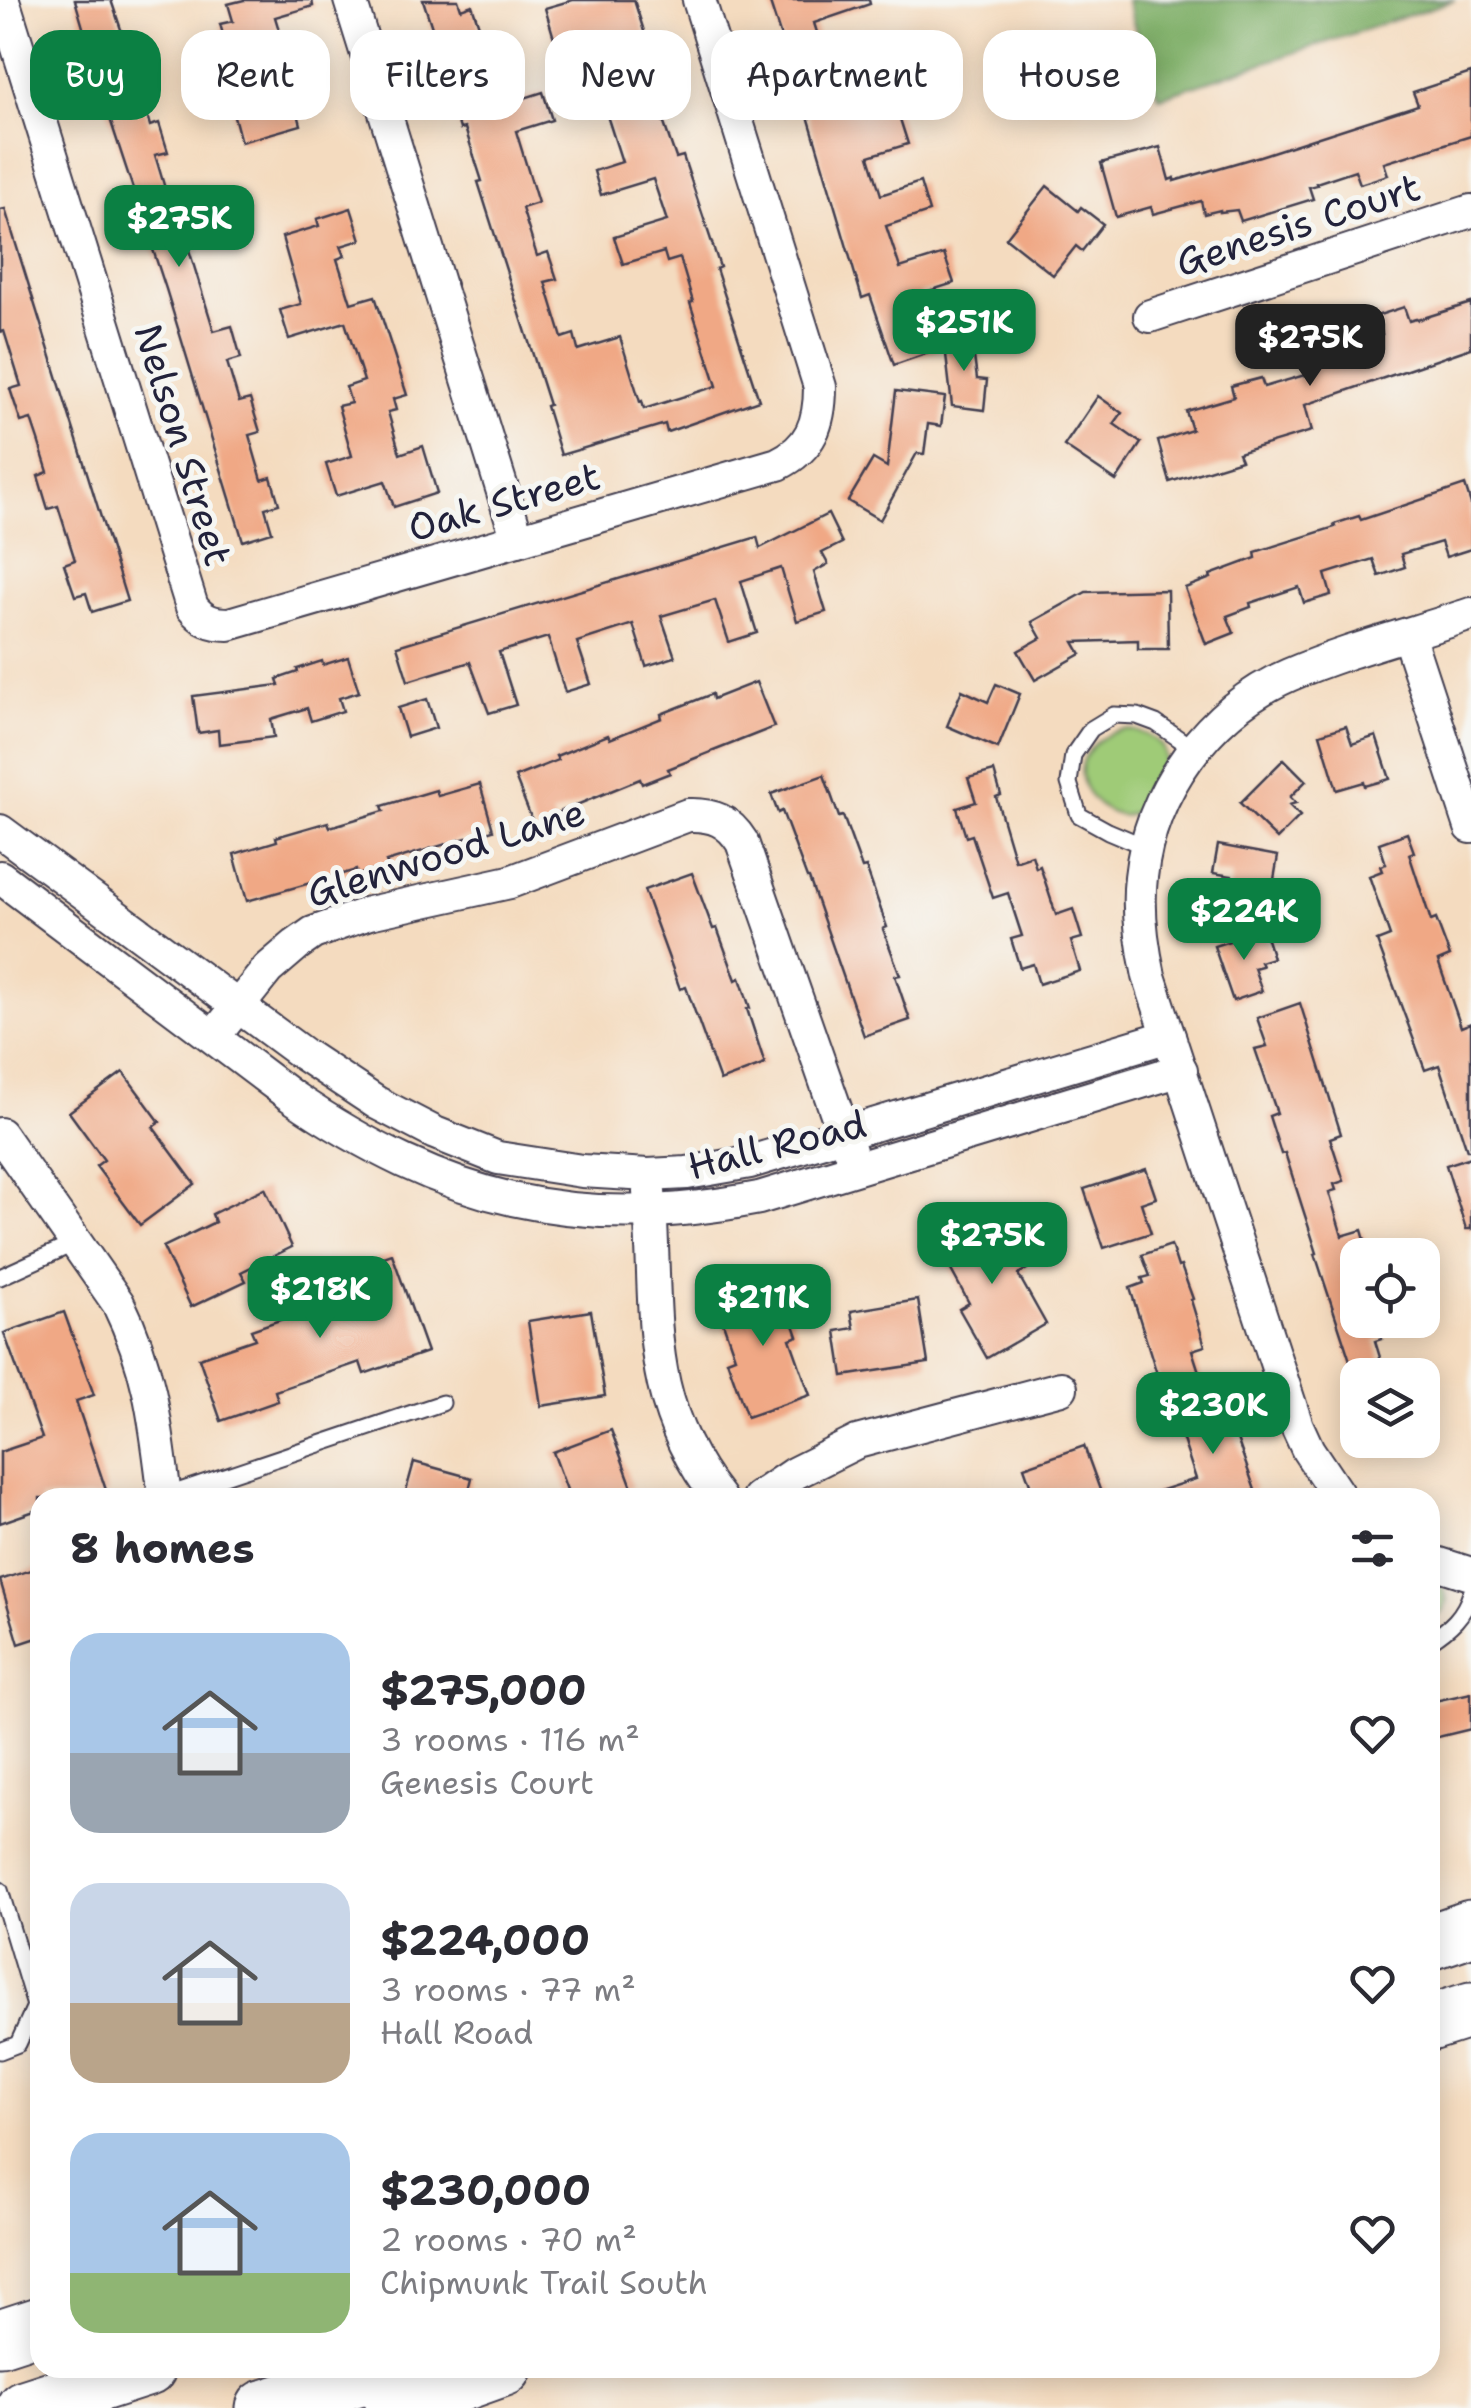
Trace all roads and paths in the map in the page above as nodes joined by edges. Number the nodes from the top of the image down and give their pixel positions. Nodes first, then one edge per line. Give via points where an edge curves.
1 (3, 0) edge
2 (350, 0) edge
3 (700, 0) edge
4 (1471, 211) edge
5 (1150, 316) dead end
6 (518, 540) junction
7 (1471, 614) edge
8 (208, 621) joint
9 (1408, 635) junction
10 (1194, 749) junction
11 (1471, 827) edge
12 (0, 830) edge
13 (1146, 847) junction
14 (39, 860) junction
15 (6, 894) edge
16 (236, 1007) junction
17 (1169, 1036) junction
18 (214, 1037) junction
19 (1180, 1070) junction
20 (844, 1132) junction
21 (0, 1134) edge
22 (857, 1169) junction
23 (648, 1176) junction
24 (651, 1211) junction
25 (76, 1244) junction
26 (0, 1277) edge
27 (1061, 1388) dead end
28 (442, 1403) dead end
29 (164, 1488) edge
30 (192, 1488) edge
31 (712, 1488) edge
32 (772, 1488) edge
33 (1333, 1488) edge
34 (1471, 1593) edge
35 (1440, 1634) edge
36 (0, 1890) edge
37 (1471, 1904) edge
38 (1440, 1911) edge
39 (1471, 1928) edge
40 (1440, 1939) edge
41 (30, 1989) edge
42 (1471, 2010) edge
43 (30, 2017) edge
44 (1440, 2020) edge
45 (0, 2051) edge
46 (30, 2329) edge
47 (0, 2338) edge
48 (117, 2378) edge
49 (357, 2378) edge
50 (476, 2378) edge
51 (24, 2408) edge
52 (264, 2408) edge
53 (392, 2408) edge

1 - 8 street, Nelson Street via 192,607
2 - 6 street
3 - 6 street, Oak Street via 820,388 820,412 800,451 778,464
4 - 5 street, Genesis Court
6 - 8 street, Oak Street via 229,624
7 - 9 street
9 - 10 street via 1287,676 1247,699
9 - 11 street
10 - 13 street via 1164,796
10 - 13 lane via 1156,723 1114,715 1091,730 1073,755 1070,783 1080,814
12 - 14 street, Hall Road
13 - 17 street via 1140,876 1143,950
14 - 15 street
14 - 16 street, Hall Road
15 - 18 street, Hall Road
16 - 18 street, Glenwood Lane
16 - 20 street, Glenwood Lane via 282,957 332,925 510,882 704,814 726,822 742,842
16 - 23 street, Hall Road via 376,1102 498,1158
17 - 19 street
17 - 20 street, Hall Road
18 - 24 street, Hall Road via 338,1128 438,1178 543,1206
19 - 22 street, Hall Road
19 - 33 street via 1297,1426
20 - 22 street, Glenwood Lane
20 - 23 street, Hall Road via 750,1162
21 - 25 street
22 - 24 street, Hall Road via 759,1198
23 - 24 street
24 - 31 street via 654,1332 664,1388 689,1452
25 - 26 lane
25 - 29 street via 118,1303 141,1356
27 - 32 street via 856,1442
28 - 30 lane
34 - 35 lane via 1466,1608
36 - 41 lane
37 - 38 highway
39 - 40 highway
42 - 44 highway
43 - 45 lane via 18,2044
46 - 47 highway
48 - 51 highway
49 - 52 highway
50 - 53 highway

